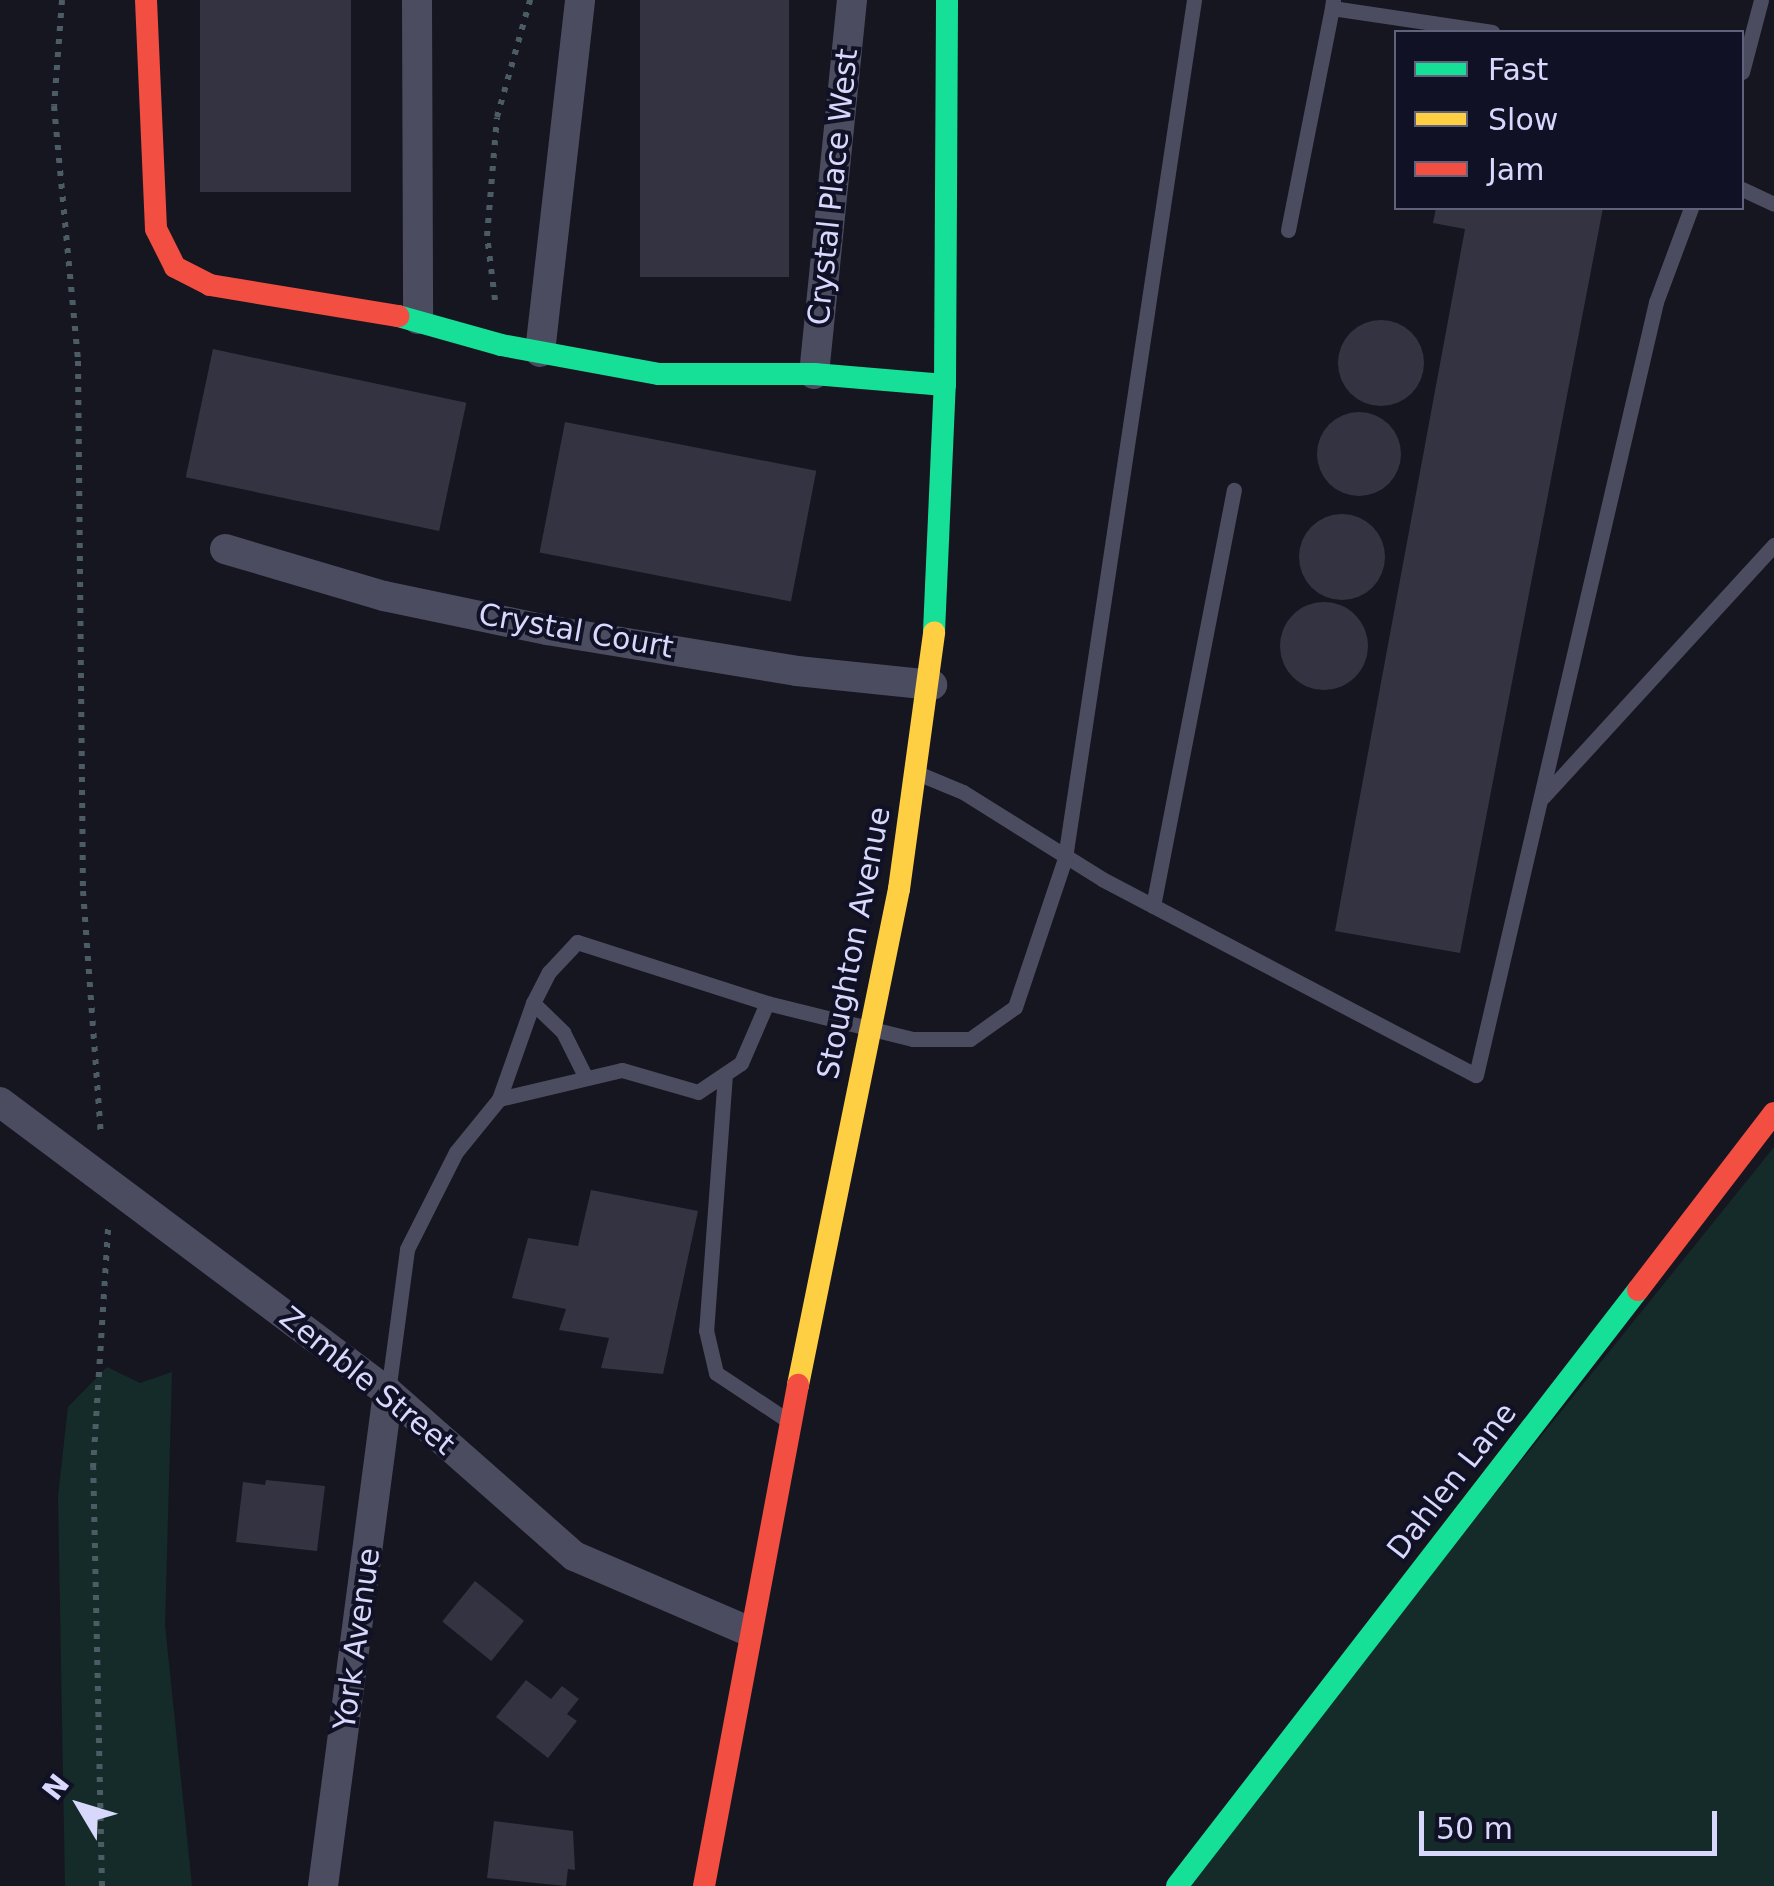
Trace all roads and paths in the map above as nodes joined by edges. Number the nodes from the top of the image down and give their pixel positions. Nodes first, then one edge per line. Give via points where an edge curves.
1 (62, 0) edge
2 (146, 0) edge
3 (417, 0) edge
4 (530, 0) edge
5 (580, 0) edge
6 (852, 0) edge
7 (947, 0) edge
8 (1194, 0) edge
9 (1761, 0) edge
10 (1333, 4) edge
11 (1481, 30) edge
12 (1746, 47) edge
13 (1744, 190) edge
14 (1774, 204) edge
15 (1690, 210) edge
16 (1288, 230) dead end
17 (418, 319) junction
18 (502, 346) junction
19 (540, 352) junction
20 (814, 374) junction
21 (945, 385) junction
22 (1234, 490) dead end
23 (1774, 546) edge
24 (226, 549) dead end
25 (932, 685) junction
26 (918, 774) junction
27 (1540, 800) junction
28 (1065, 858) junction
29 (1153, 906) junction
30 (533, 1003) junction
31 (766, 1003) junction
32 (867, 1028) junction
33 (726, 1074) junction
34 (586, 1078) junction
35 (498, 1099) junction
36 (0, 1102) edge
37 (1774, 1112) edge
38 (105, 1181) junction
39 (388, 1392) junction
40 (790, 1422) junction
41 (748, 1631) junction
42 (102, 1886) edge
43 (324, 1886) edge
44 (704, 1886) edge
45 (1177, 1886) edge

1 - 38 path via 54,106 78,361 83,891
2 - 17 street via 156,229 175,266 210,285
3 - 17 street
4 - 18 path via 497,117 487,236
5 - 19 street
6 - 20 street, Crystal Place West
7 - 21 street, Stoughton Avenue
8 - 28 lane
9 - 12 lane
10 - 11 lane
10 - 16 lane
13 - 14 lane
15 - 27 lane via 1656,302
17 - 18 street
18 - 19 street
19 - 20 street via 659,374
20 - 21 street
21 - 25 street, Stoughton Avenue
22 - 29 lane
23 - 27 lane
24 - 25 street, Crystal Court via 384,596 547,630 797,671
25 - 26 street, Stoughton Avenue
26 - 28 lane via 963,792
26 - 32 street, Stoughton Avenue
27 - 29 lane via 1476,1075
28 - 29 lane
28 - 32 lane via 1014,1007 970,1039 912,1039
30 - 31 lane via 549,972 577,942
30 - 34 lane via 562,1032
30 - 35 lane
31 - 32 lane
31 - 33 lane via 741,1064
32 - 40 street, Stoughton Avenue
33 - 34 lane via 698,1092 622,1070
33 - 40 lane via 706,1330 716,1373
34 - 35 lane
35 - 39 lane via 456,1152 406,1249
36 - 38 street, Zemble Street
37 - 45 street, Dahlen Lane
38 - 39 street, Zemble Street
38 - 42 path via 110,1246 93,1468
39 - 41 street, Zemble Street via 574,1556
39 - 43 street, York Avenue
40 - 41 street, Stoughton Avenue
41 - 44 street, Stoughton Avenue

